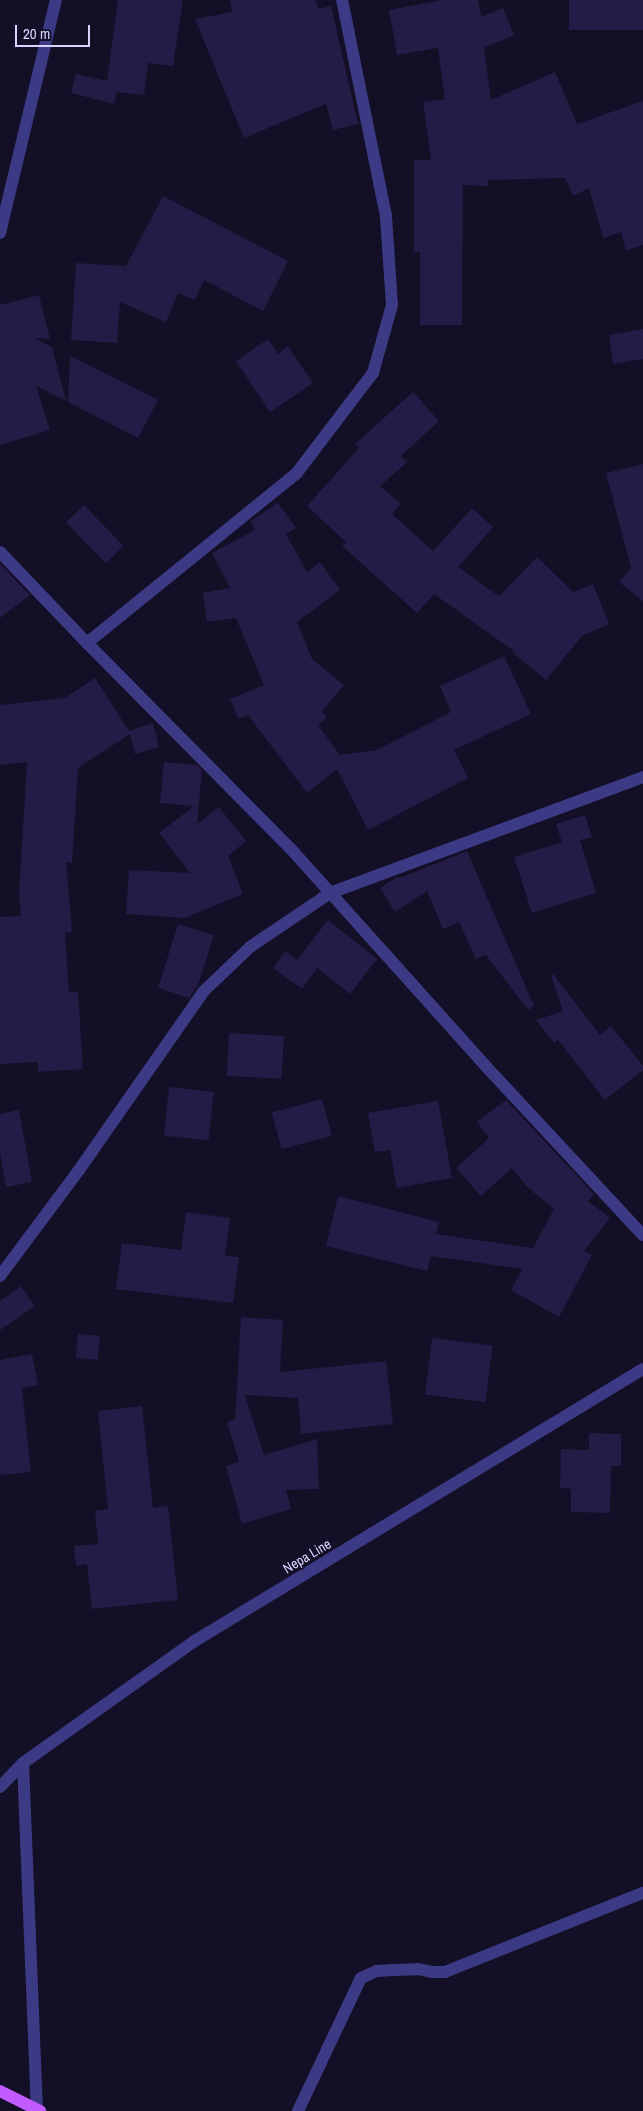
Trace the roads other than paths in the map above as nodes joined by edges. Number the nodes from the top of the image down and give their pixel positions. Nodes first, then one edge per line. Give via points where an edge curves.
1 (56, 0) edge
2 (342, 0) edge
3 (0, 233) edge
4 (0, 552) edge
5 (87, 643) junction
6 (643, 777) edge
7 (330, 893) junction
8 (643, 1234) edge
9 (0, 1276) edge
10 (643, 1370) edge
11 (23, 1763) junction
12 (0, 1787) edge
13 (643, 1893) edge
14 (0, 2091) edge
15 (38, 2110) edge
16 (298, 2111) edge

1 - 3 street
2 - 5 street via 386,216 392,305 372,373 296,474
4 - 5 street
5 - 7 street via 291,849
6 - 7 street
7 - 8 street
7 - 9 street via 250,948 204,991 79,1170
10 - 11 street, Nepa Line via 193,1642
11 - 12 street, Nepa Line
11 - 15 street
13 - 16 street via 445,1972 386,1970 361,1978
14 - 15 main road

